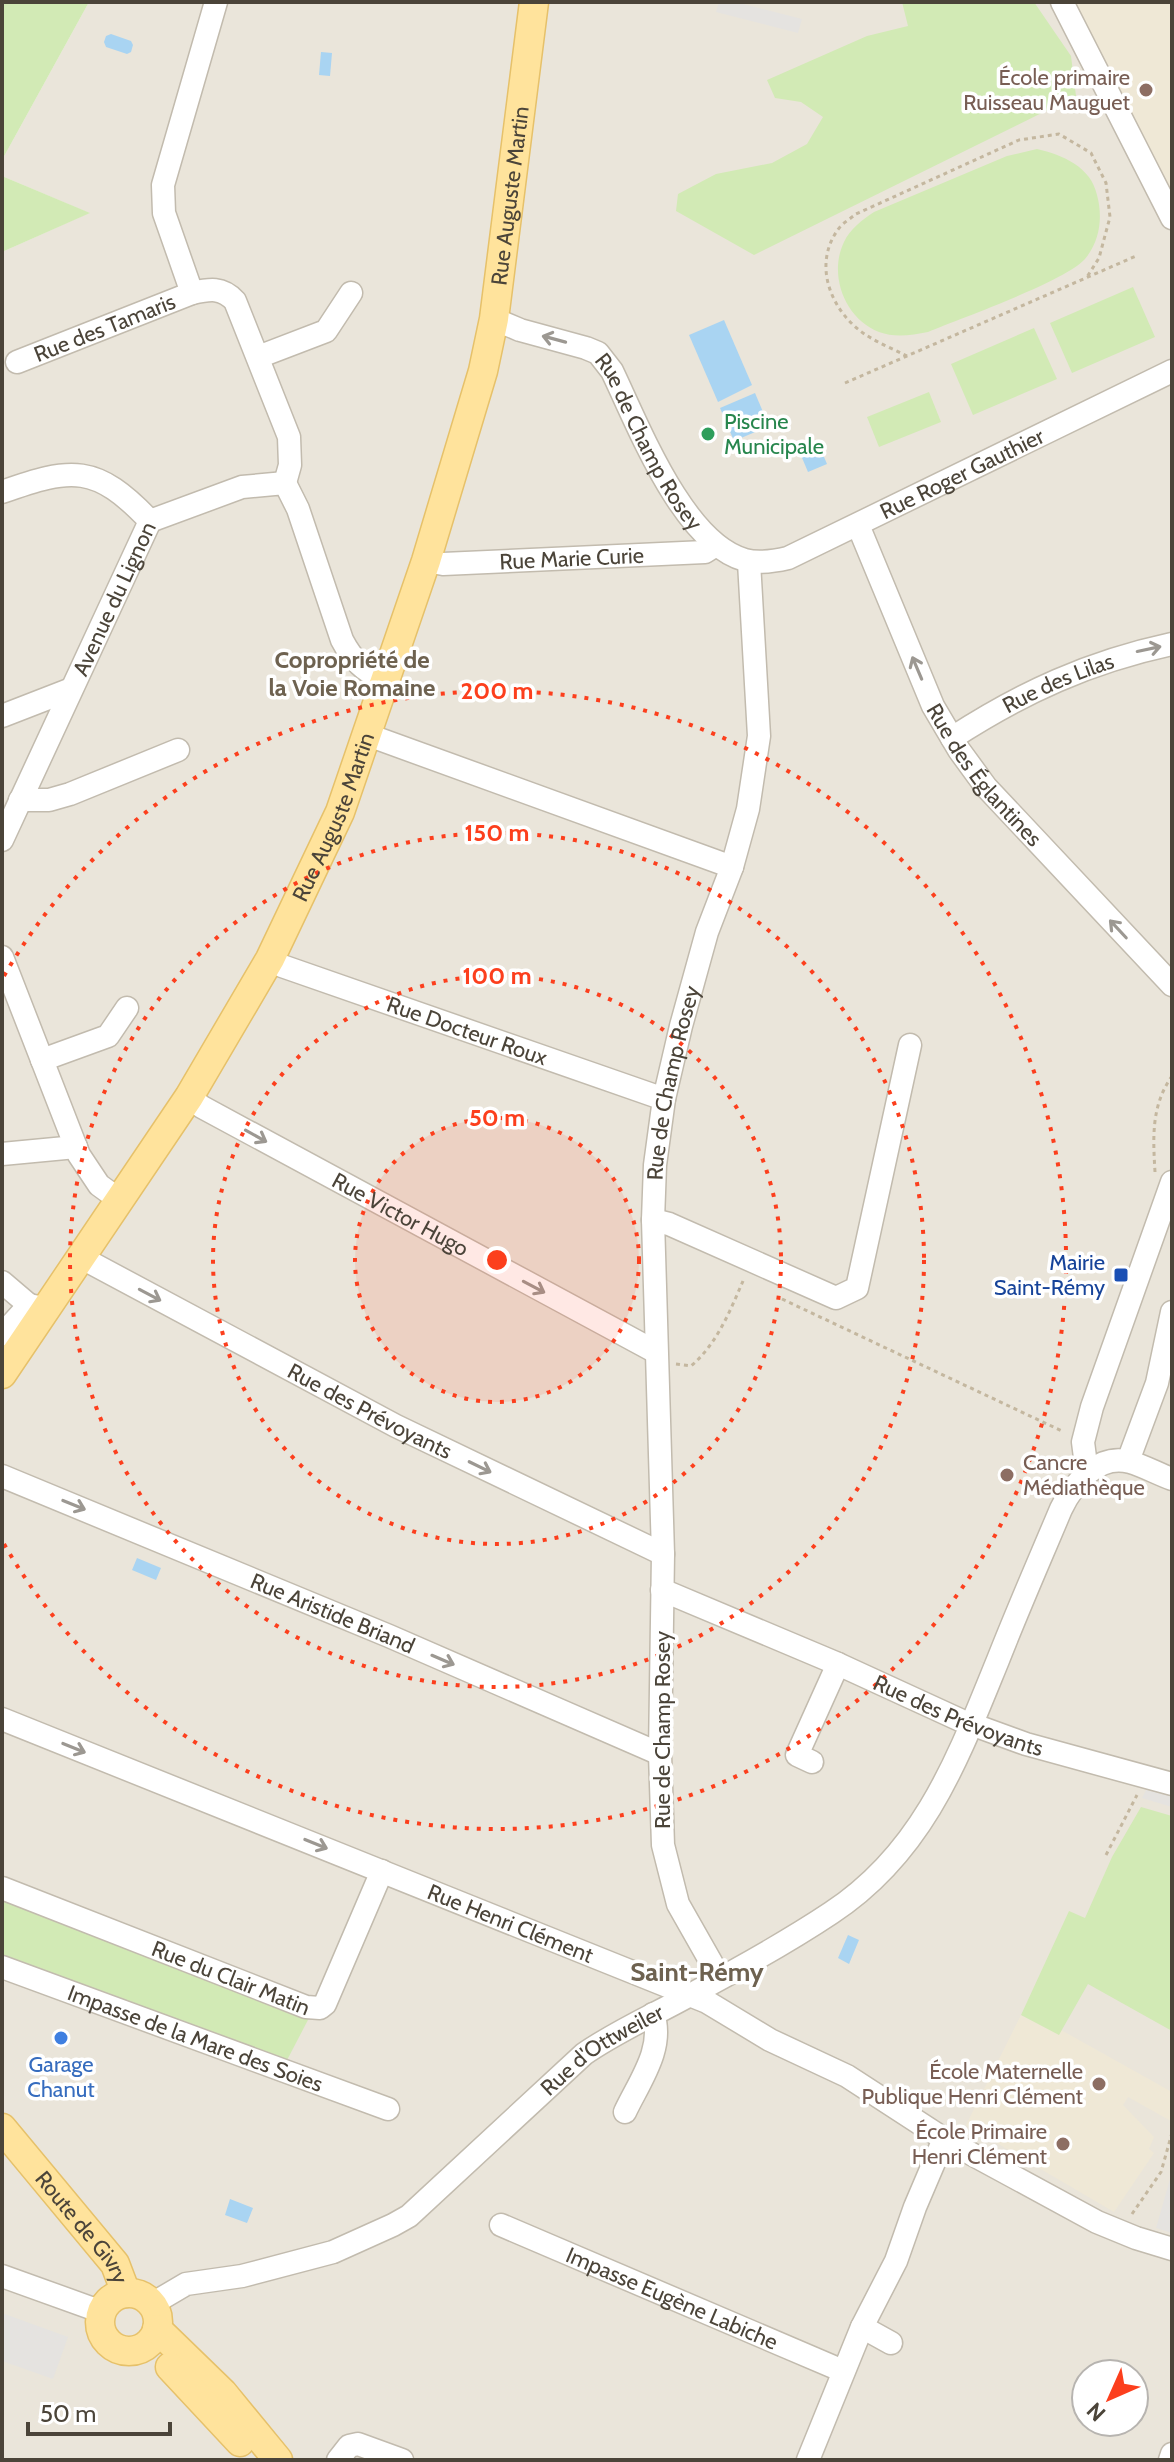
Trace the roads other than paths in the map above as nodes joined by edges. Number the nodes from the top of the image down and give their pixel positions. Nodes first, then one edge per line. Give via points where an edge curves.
1 (216, 2) edge
2 (534, 2) edge
3 (1062, 2) edge
4 (1172, 218) edge
5 (192, 293) junction
6 (351, 293) dead end
7 (494, 319) junction
8 (258, 357) junction
9 (17, 362) dead end
10 (1170, 378) edge
11 (285, 483) junction
12 (2, 492) edge
13 (150, 521) junction
14 (858, 525) junction
15 (716, 545) junction
16 (426, 561) junction
17 (749, 562) junction
18 (1172, 644) edge
19 (385, 681) junction
20 (69, 690) junction
21 (2, 716) edge
22 (368, 735) junction
23 (952, 738) junction
24 (178, 750) dead end
25 (20, 800) junction
26 (2, 840) edge
27 (732, 867) junction
28 (2, 957) edge
29 (270, 959) junction
30 (1172, 985) edge
31 (127, 1008) dead end
32 (910, 1045) dead end
33 (42, 1060) junction
34 (189, 1097) junction
35 (664, 1099) junction
36 (76, 1147) junction
37 (2, 1154) edge
38 (1172, 1182) edge
39 (121, 1201) junction
40 (653, 1220) junction
41 (82, 1258) junction
42 (2, 1282) edge
43 (38, 1307) junction
44 (1172, 1312) edge
45 (2, 1335) edge
46 (656, 1356) junction
47 (2, 1374) edge
48 (1128, 1461) junction
49 (2, 1476) edge
50 (1081, 1479) junction
51 (1172, 1479) edge
52 (663, 1554) junction
53 (662, 1590) junction
54 (838, 1664) junction
55 (2, 1719) edge
56 (972, 1724) junction
57 (660, 1754) junction
58 (812, 1762) dead end
59 (1172, 1784) edge
60 (382, 1871) junction
61 (2, 1888) edge
62 (2, 1967) edge
63 (720, 1978) junction
64 (691, 1995) junction
65 (653, 2014) junction
66 (388, 2109) dead end
67 (625, 2112) dead end
68 (2, 2128) edge
69 (944, 2139) junction
70 (501, 2225) dead end
71 (1172, 2249) edge
72 (2, 2276) edge
73 (126, 2293) junction
74 (102, 2312) junction
75 (156, 2318) junction
76 (862, 2327) junction
77 (891, 2343) dead end
78 (843, 2371) junction
79 (1172, 2454) edge
80 (255, 2460) edge
81 (278, 2460) edge
82 (338, 2460) edge
83 (402, 2460) edge
84 (808, 2460) edge
85 (1170, 2460) edge

1 - 5 street via 162,198
2 - 7 main road, Rue Auguste Martin
3 - 4 street
5 - 8 street via 228,293
5 - 9 street, Rue des Tamaris
6 - 8 street via 326,331
15 -> 7 street, Rue de Champ Rosey via 673,494 598,353
7 - 16 main road, Rue Auguste Martin
8 - 11 street via 292,451
10 - 14 street, Rue Roger Gauthier
11 - 13 street, Avenue du Lignon via 242,487
11 - 19 street via 351,658
12 - 13 street via 59,474 87,476 113,488
13 - 20 street, Avenue du Lignon
14 - 17 street, Rue Roger Gauthier via 788,558
23 -> 14 street, Rue des Églantines via 933,706
15 - 16 street, Rue Marie Curie via 705,552
15 - 17 street, Rue de Champ Rosey
16 - 19 main road, Rue Auguste Martin
17 - 27 street, Rue de Champ Rosey via 759,736
23 -> 18 street, Rue des Lilas via 1046,684 1126,654
19 - 22 main road, Rue Auguste Martin
20 - 21 street
20 - 25 street, Avenue du Lignon
22 - 27 street
22 - 29 main road, Rue Auguste Martin via 328,840
30 -> 23 street, Rue des Églantines via 986,787
24 - 25 street via 70,794
25 - 26 street, Avenue du Lignon
27 - 35 street, Rue de Champ Rosey via 707,932
28 - 33 street
29 - 34 main road, Rue Auguste Martin
29 - 35 street, Rue Docteur Roux
31 - 33 street via 108,1036
32 - 40 street via 857,1288 836,1298
33 - 36 street
34 - 39 main road, Rue Auguste Martin
34 -> 46 street, Rue Victor Hugo
35 - 40 street, Rue de Champ Rosey
36 - 37 street
36 - 39 street via 87,1171
38 - 50 street via 1092,1407
39 - 41 main road, Rue Auguste Martin
40 - 46 street, Rue de Champ Rosey
41 - 43 main road, Rue Auguste Martin
41 -> 52 street, Rue des Prévoyants via 396,1426
42 - 43 street
43 - 45 street
43 - 47 main road, Rue Auguste Martin
44 - 48 street via 1157,1383
46 - 52 street, Rue de Champ Rosey
48 - 50 street via 1097,1466
48 - 51 street
49 -> 57 street, Rue Aristide Briand
50 - 56 street, Rue d'Ottweiler via 1061,1509
52 - 53 street, Rue de Champ Rosey
53 - 54 street, Rue des Prévoyants
53 - 57 street, Rue de Champ Rosey
54 - 56 street, Rue des Prévoyants
54 - 58 street via 797,1755
55 -> 60 street, Rue Henri Clément
56 - 59 street, Rue des Prévoyants
56 - 63 street, Rue d'Ottweiler via 930,1810 888,1865 833,1912
57 - 63 street, Rue de Champ Rosey via 663,1845 678,1904
60 - 61 street, Rue du Clair Matin via 320,2008 306,2007
60 - 64 street, Rue Henri Clément
62 - 66 street, Impasse de la Mare des Soies
63 - 64 street, Rue d'Ottweiler
64 - 65 street, Rue d'Ottweiler
64 - 69 street, Rue Henri Clément via 847,2076
65 - 67 street via 654,2052
65 - 75 street, Rue d'Ottweiler via 584,2054 401,2221 333,2252 242,2276 186,2284
68 - 73 main road, Route de Givry via 115,2264
69 - 71 street, Rue Henri Clément via 1123,2234
69 - 76 street via 896,2261
70 - 78 street, Impasse Eugène Labiche
72 - 74 street
73 - 74 main road via 111,2299
73 - 75 main road via 141,2295
74 - 75 main road via 102,2331 114,2346 130,2351
75 - 80 main road via 191,2389
75 - 81 main road
76 - 77 street
76 - 78 street
78 - 84 street
79 - 85 street
82 - 83 street via 349,2446 358,2444

